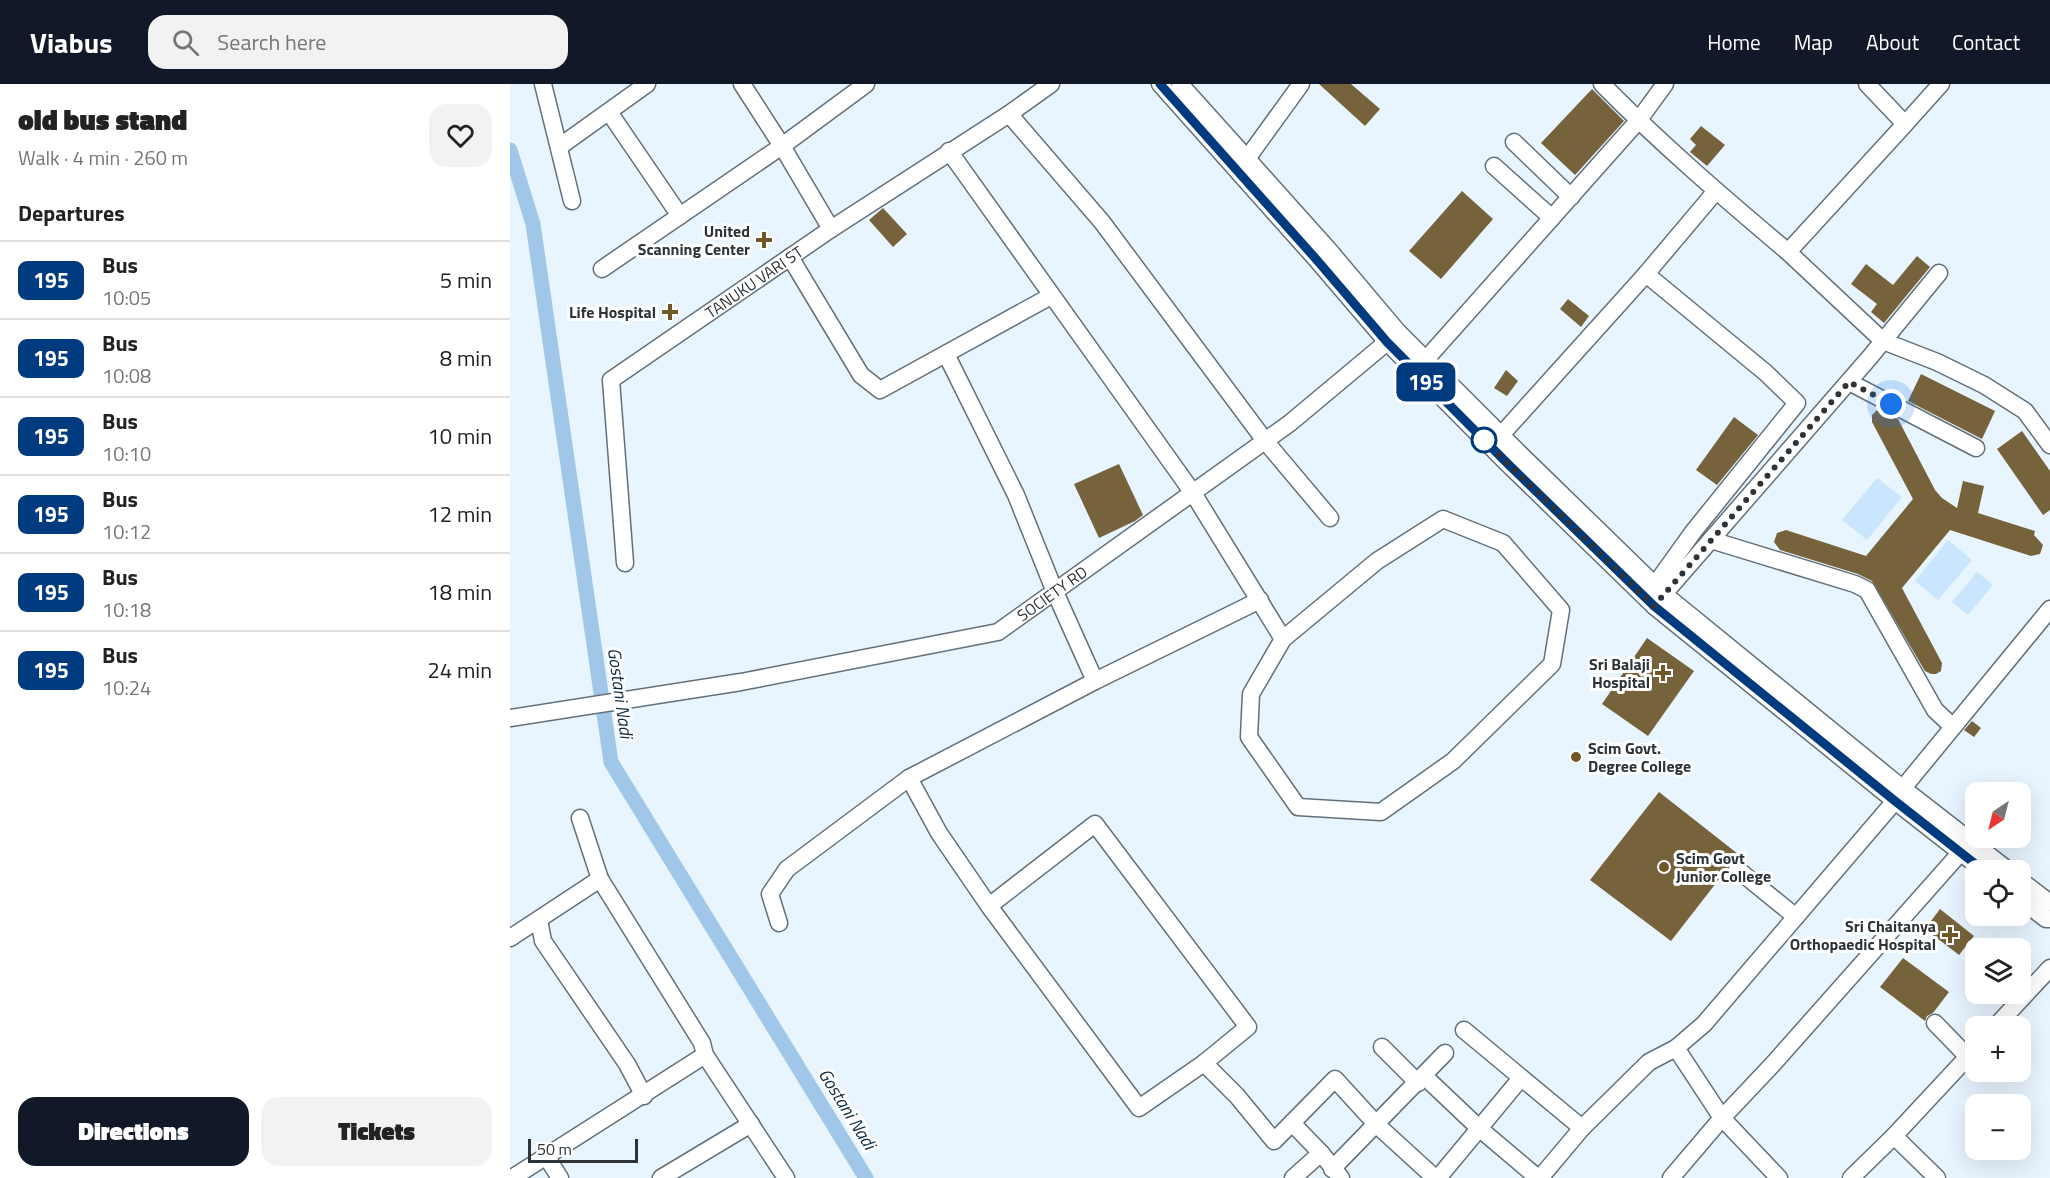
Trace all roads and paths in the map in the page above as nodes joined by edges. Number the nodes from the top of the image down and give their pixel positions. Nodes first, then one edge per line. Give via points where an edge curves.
1 (543, 84) edge
2 (647, 84) edge
3 (742, 84) edge
4 (866, 84) edge
5 (1051, 84) edge
6 (1160, 84) edge
7 (1180, 84) edge
8 (1301, 84) edge
9 (1602, 84) edge
10 (1665, 84) edge
11 (1867, 84) edge
12 (1941, 84) edge
13 (609, 112) junction
14 (1009, 114) junction
15 (1638, 121) junction
16 (1905, 124) junction
17 (1514, 142) dead end
18 (782, 146) junction
19 (559, 147) junction
20 (949, 151) junction
21 (1246, 160) junction
22 (1494, 166) dead end
23 (1716, 191) junction
24 (1571, 197) junction
25 (572, 201) dead end
26 (680, 216) junction
27 (1552, 218) junction
28 (831, 230) junction
29 (1788, 252) junction
30 (790, 257) junction
31 (602, 269) dead end
32 (1939, 273) dead end
33 (1646, 274) junction
34 (1051, 296) junction
35 (1883, 341) junction
36 (1387, 342) junction
37 (946, 354) junction
38 (1421, 365) junction
39 (1849, 382) junction
40 (1501, 435) junction
41 (1266, 442) junction
42 (2050, 445) edge
43 (1976, 448) dead end
44 (1193, 493) junction
45 (1330, 518) dead end
46 (1711, 540) junction
47 (625, 563) dead end
48 (1054, 592) junction
49 (1658, 595) junction
50 (1260, 600) junction
51 (2050, 609) edge
52 (1283, 639) junction
53 (1095, 681) junction
54 (510, 718) edge
55 (1953, 727) junction
56 (909, 778) junction
57 (1899, 794) junction
58 (580, 818) dead end
59 (1960, 852) junction
60 (1970, 860) edge
61 (1994, 860) edge
62 (1737, 869) dead end
63 (600, 879) junction
64 (2031, 888) edge
65 (2050, 903) edge
66 (989, 906) junction
67 (2031, 907) edge
68 (1796, 917) junction
69 (539, 920) junction
70 (2050, 920) edge
71 (779, 923) dead end
72 (510, 938) edge
73 (2050, 968) edge
74 (2005, 1016) edge
75 (1935, 1023) dead end
76 (1464, 1030) dead end
77 (1382, 1047) dead end
78 (1965, 1047) edge
79 (1676, 1048) junction
80 (1445, 1053) dead end
81 (705, 1055) junction
82 (1965, 1059) edge
83 (1204, 1063) junction
84 (1521, 1078) junction
85 (1421, 1080) junction
86 (644, 1096) junction
87 (1722, 1118) junction
88 (1292, 1123) junction
89 (751, 1124) junction
90 (1377, 1125) junction
91 (1582, 1128) junction
92 (1480, 1129) junction
93 (1894, 1136) junction
94 (1321, 1153) junction
95 (546, 1156) junction
96 (1336, 1173) edge
97 (512, 1178) edge
98 (560, 1178) edge
99 (661, 1178) edge
100 (786, 1178) edge
101 (1293, 1178) edge
102 (1436, 1178) edge
103 (1539, 1178) edge
104 (1671, 1178) edge
105 (1779, 1178) edge
106 (1851, 1178) edge
107 (1937, 1178) edge

1 - 19 street
2 - 13 street
3 - 18 street
4 - 18 street
5 - 14 street, TANUKU VARI ST
6 - 36 street
7 - 21 street
8 - 21 street
9 - 15 street
10 - 15 street
11 - 16 street
12 - 16 street
13 - 19 street
13 - 26 street
14 - 20 street, TANUKU VARI ST
14 - 41 street via 1102,222
15 - 23 street
15 - 24 street
16 - 29 street
17 - 24 street
18 - 26 street
18 - 28 street
19 - 25 street
20 - 28 street, TANUKU VARI ST
20 - 34 street
21 - 38 street via 1328,249
22 - 27 street
23 - 29 street
23 - 33 street
24 - 27 street
26 - 31 street
27 - 38 street
28 - 30 street, TANUKU VARI ST
29 - 35 street
30 - 37 street via 861,375 880,390
30 - 47 street, TANUKU VARI ST via 610,380
32 - 35 street
33 - 40 street
33 - 49 street via 1797,403 1693,532
34 - 37 street
34 - 44 street
35 - 39 street
35 - 42 street via 1984,385 2025,411
36 - 38 street
36 - 41 street, SOCIETY RD
37 - 48 street via 1016,495
38 - 40 street
38 - 49 street via 1506,462
39 - 43 street
39 - 46 street
40 - 49 street
41 - 44 street, SOCIETY RD
41 - 45 street
44 - 48 street, SOCIETY RD
44 - 50 street
46 - 49 street
46 - 55 street via 1867,590 1935,710
48 - 53 street
48 - 54 street, SOCIETY RD via 998,632 741,682
49 - 57 street
50 - 52 street
50 - 53 street
51 - 55 street
52 - 52 street via 1251,694 1249,737 1298,807 1381,812 1453,761 1552,664 1562,610 1503,543 1443,519 1377,561
53 - 56 street
55 - 57 street
56 - 66 street via 939,833
56 - 71 street via 787,869 770,894
57 - 59 street
57 - 61 street
57 - 68 street
58 - 63 street
59 - 60 street
59 - 87 street
62 - 68 street
63 - 69 street
63 - 81 street via 702,1043
64 - 65 street
66 - 83 street via 1138,1108
66 - 83 street via 1095,824 1248,1027
67 - 70 street
68 - 79 street via 1704,1024
69 - 72 street
69 - 86 street via 543,941 627,1064
73 - 74 street
75 - 78 street
76 - 84 street
77 - 85 street
79 - 87 street
79 - 91 street via 1649,1062
80 - 85 street
81 - 86 street
81 - 89 street
82 - 93 street
83 - 88 street via 1274,1141
84 - 91 street
84 - 92 street
85 - 90 street
85 - 92 street
86 - 95 street
87 - 104 street
87 - 105 street
88 - 90 street via 1335,1079
88 - 94 street
89 - 99 street
89 - 100 street
90 - 96 street
90 - 102 street
91 - 103 street
92 - 102 street
92 - 103 street
93 - 106 street
93 - 107 street
94 - 96 street
94 - 101 street
95 - 97 street
95 - 98 street

